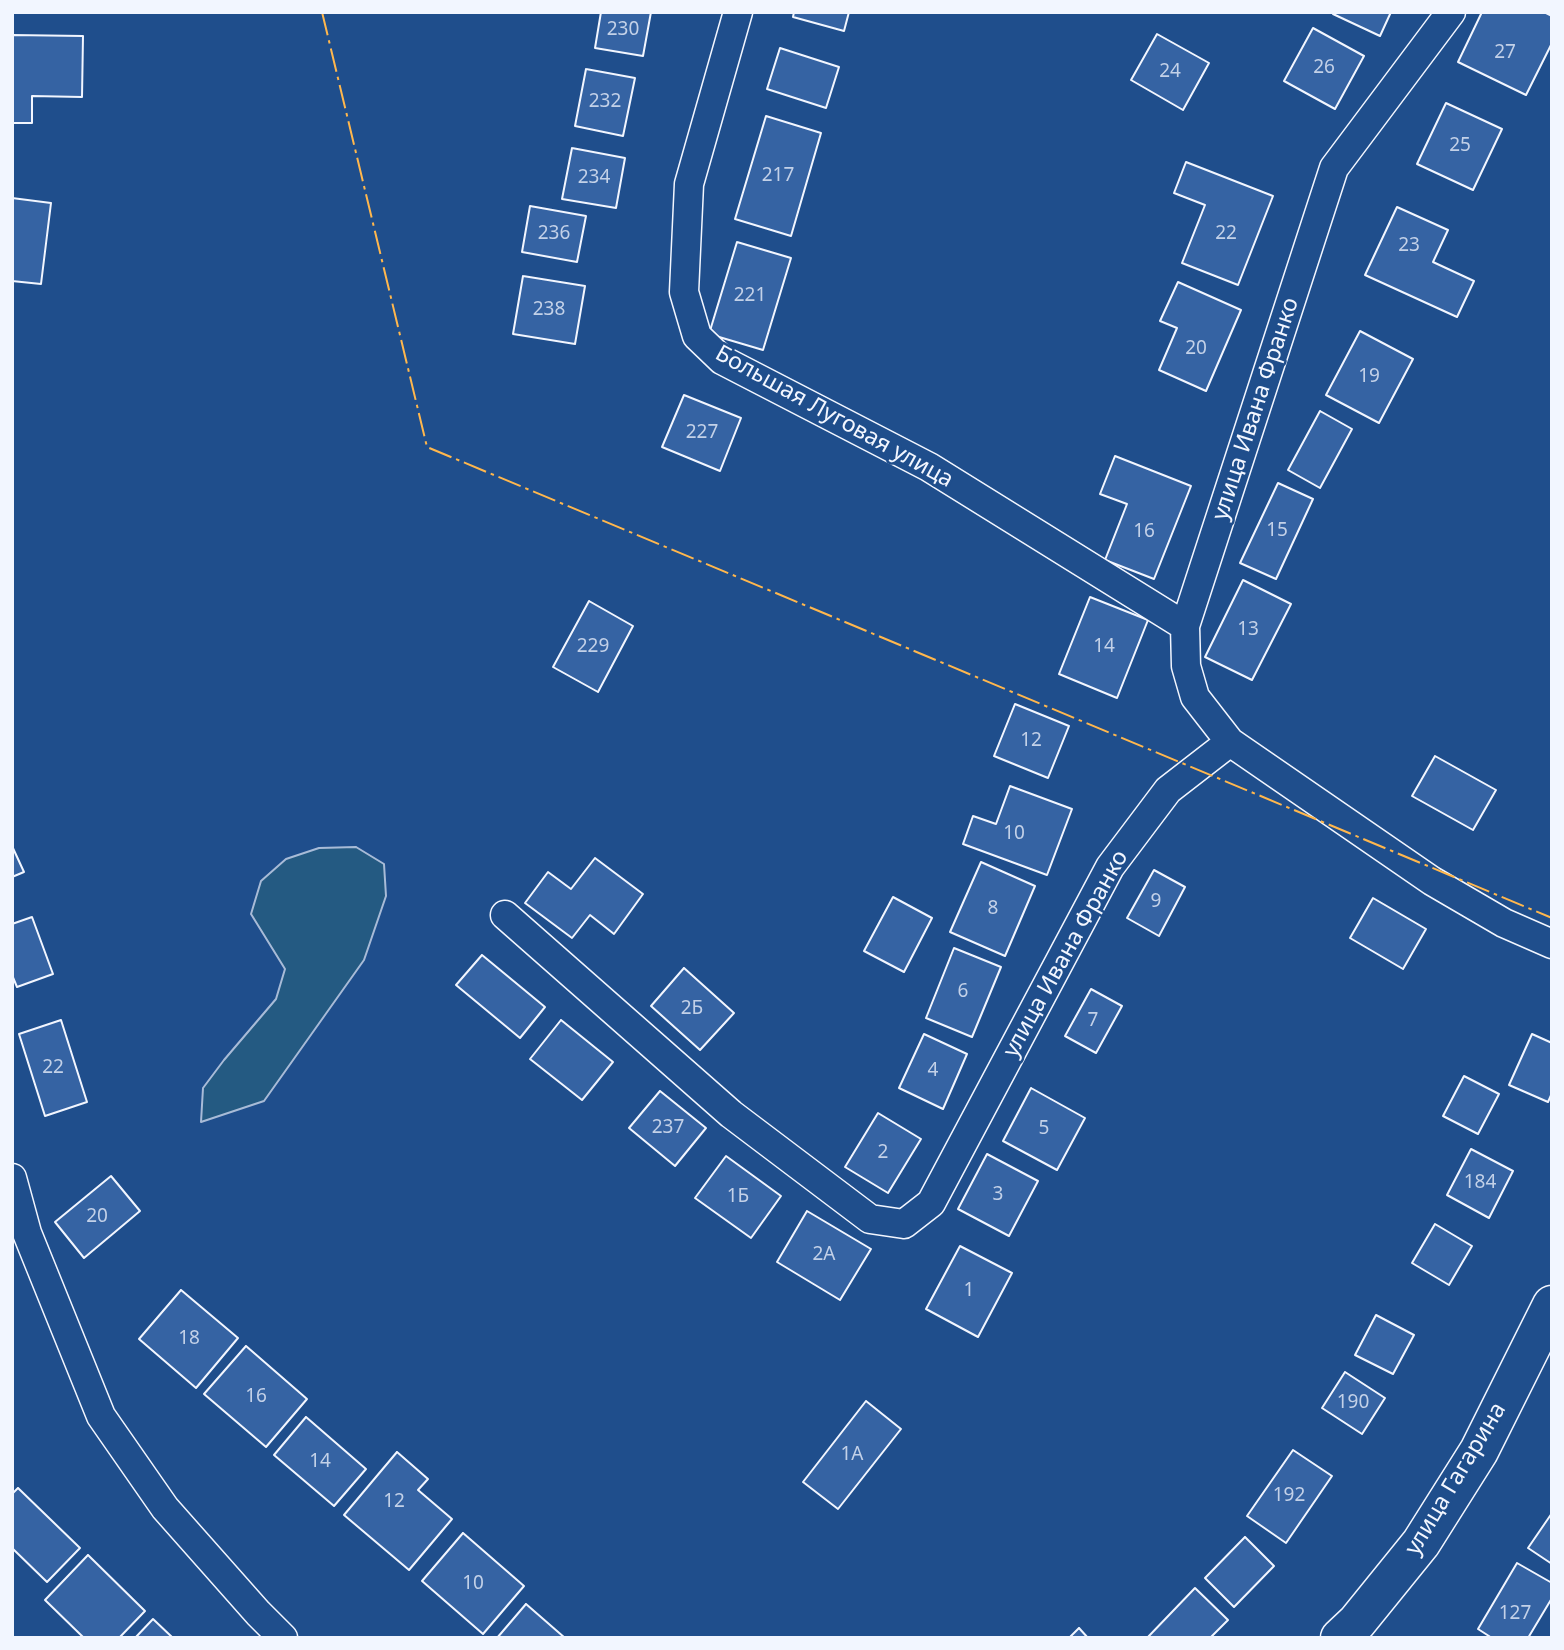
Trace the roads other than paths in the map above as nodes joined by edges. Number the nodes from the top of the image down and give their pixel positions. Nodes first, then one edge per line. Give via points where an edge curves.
1 (738, 12) edge
2 (1451, 12) edge
3 (1185, 626) junction
4 (1230, 742) junction
5 (505, 915) dead end
6 (1552, 944) edge
7 (12, 1178) edge
8 (20, 1237) edge
9 (1552, 1306) edge
10 (283, 1638) edge
11 (1340, 1638) edge

1 - 3 street, Большая Луговая улица via 689,184 684,292 696,336 722,360 929,467
2 - 3 street, улица Ивана Франко via 1334,168
3 - 4 street, улица Ивана Франко via 1186,666 1195,696
4 - 5 street, улица Ивана Франко via 1168,790 1110,867 931,1203 904,1224 870,1219 731,1114
4 - 6 street via 1433,881 1504,923
7 - 8 street
8 - 10 street via 101,1416 166,1508
9 - 11 main road, улица Гагарина via 1479,1451 1421,1544

